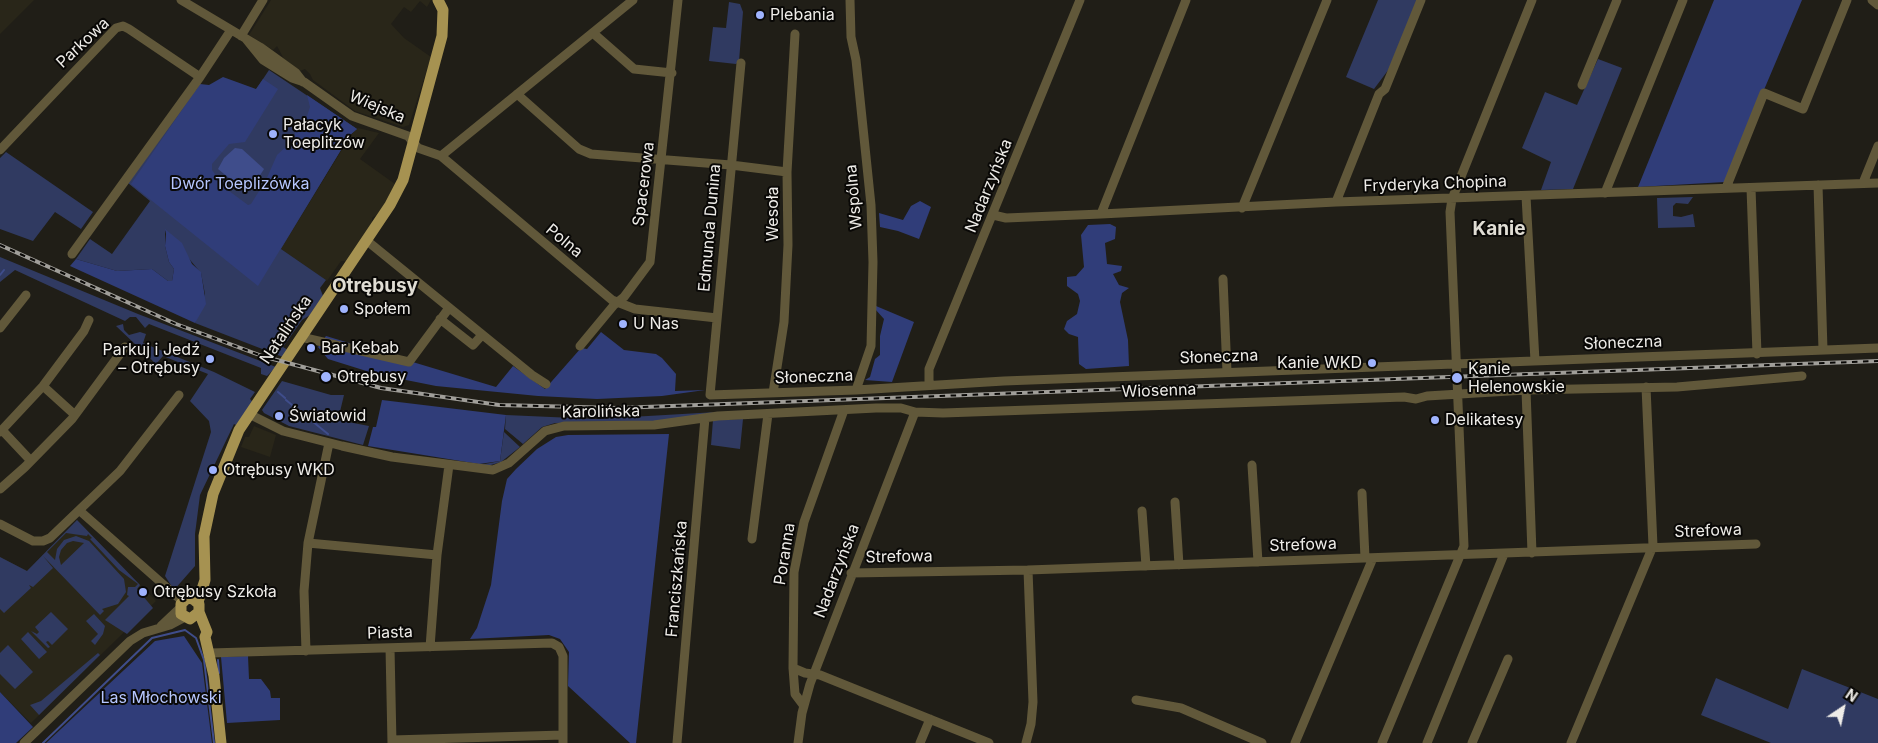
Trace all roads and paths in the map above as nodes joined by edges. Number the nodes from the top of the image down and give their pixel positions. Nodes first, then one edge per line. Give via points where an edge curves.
1 (182, 0) edge
2 (264, 0) edge
3 (438, 0) edge
4 (678, 0) edge
5 (850, 0) edge
6 (1080, 0) edge
7 (1186, 0) edge
8 (1327, 0) edge
9 (1421, 0) edge
10 (1532, 0) edge
11 (1617, 0) edge
12 (1683, 0) edge
13 (1848, 0) edge
14 (1872, 0) edge
15 (630, 1) edge
16 (1878, 5) edge
17 (231, 30) junction
18 (593, 33) junction
19 (795, 34) dead end
20 (243, 38) junction
21 (741, 63) dead end
22 (672, 73) junction
23 (200, 77) junction
24 (1582, 85) dead end
25 (517, 94) junction
26 (413, 142) junction
27 (1878, 146) edge
28 (0, 150) edge
29 (441, 156) junction
30 (663, 159) junction
31 (731, 165) junction
32 (787, 172) junction
33 (1863, 183) junction
34 (1878, 183) edge
35 (1818, 184) junction
36 (1726, 188) junction
37 (1751, 188) junction
38 (1606, 194) junction
39 (1526, 196) junction
40 (1452, 199) junction
41 (1336, 202) junction
42 (1242, 208) junction
43 (1101, 214) junction
44 (993, 215) junction
45 (366, 240) junction
46 (72, 254) dead end
47 (1223, 279) dead end
48 (26, 295) dead end
49 (618, 303) junction
50 (448, 308) junction
51 (717, 318) junction
52 (440, 319) junction
53 (89, 320) dead end
54 (0, 328) edge
55 (482, 335) junction
56 (301, 337) junction
57 (580, 346) dead end
58 (125, 347) dead end
59 (1878, 348) edge
60 (1824, 350) junction
61 (1757, 354) junction
62 (1534, 361) junction
63 (1456, 364) junction
64 (1227, 372) junction
65 (1802, 376) dead end
66 (546, 384) dead end
67 (929, 384) junction
68 (43, 386) junction
69 (1646, 387) junction
70 (856, 390) junction
71 (1526, 390) junction
72 (773, 393) junction
73 (179, 395) dead end
74 (710, 395) joint
75 (1457, 395) junction
76 (844, 410) junction
77 (915, 412) junction
78 (249, 414) junction
79 (768, 414) junction
80 (75, 415) junction
81 (705, 418) junction
82 (1, 431) edge
83 (329, 443) junction
84 (31, 461) junction
85 (449, 465) junction
86 (1252, 466) dead end
87 (0, 489) edge
88 (1362, 493) dead end
89 (1175, 502) dead end
90 (80, 511) junction
91 (1142, 511) dead end
92 (0, 524) edge
93 (752, 539) dead end
94 (308, 543) junction
95 (1756, 544) dead end
96 (1652, 548) junction
97 (1532, 553) junction
98 (1504, 554) junction
99 (437, 555) junction
100 (1459, 555) junction
101 (1369, 558) junction
102 (1258, 562) junction
103 (1179, 565) junction
104 (1146, 566) junction
105 (1028, 570) junction
106 (851, 573) junction
107 (189, 608) junction
108 (430, 647) junction
109 (390, 648) junction
110 (306, 650) junction
111 (210, 653) junction
112 (1508, 659) dead end
113 (793, 668) junction
114 (814, 673) junction
115 (1136, 700) dead end
116 (804, 706) junction
117 (930, 720) junction
118 (563, 739) edge
119 (392, 741) edge
120 (24, 743) edge
121 (221, 743) edge
122 (677, 743) edge
123 (798, 743) edge
124 (920, 743) edge
125 (989, 743) edge
126 (1026, 743) edge
127 (1262, 743) edge
128 (1295, 743) edge
129 (1382, 743) edge
130 (1427, 743) edge
131 (1472, 743) edge
132 (1571, 743) edge

1 - 17 street, Wiejska
2 - 20 street
3 - 26 main road, Natalińska via 442,10 442,36
4 - 22 street, Spacerowa
5 - 70 street, Wspólna via 851,37 871,205 873,262 871,346
6 - 44 street, Nadarzyńska
7 - 43 street
8 - 42 street
9 - 41 street via 1385,89 1378,94
10 - 40 street
11 - 24 street
12 - 38 street
13 - 36 street via 1802,109 1764,93
14 - 16 street
15 - 18 street
17 - 20 street, Wiejska
17 - 23 street
18 - 22 street via 634,69
18 - 25 street
19 - 32 street, Wesoła
20 - 26 street, Wiejska via 260,47 352,116 408,136
21 - 31 street, Edmunda Dunina
22 - 30 street, Spacerowa
23 - 28 street, Parkowa via 128,29 120,27 113,30
23 - 46 street
25 - 29 street
25 - 30 street via 579,149 591,154
26 - 29 street, Polna via 421,150
26 - 45 main road, Natalińska via 399,189
27 - 33 street
29 - 49 street, Polna
30 - 31 street
30 - 49 street, Spacerowa via 650,262
31 - 32 street
31 - 51 street, Edmunda Dunina
32 - 72 street, Wesoła via 784,322
33 - 34 street, Fryderyka Chopina
33 - 35 street, Fryderyka Chopina
35 - 37 street, Fryderyka Chopina
35 - 60 street
36 - 37 street, Fryderyka Chopina
36 - 38 street, Fryderyka Chopina
37 - 61 street
38 - 39 street, Fryderyka Chopina
39 - 40 street, Fryderyka Chopina
39 - 62 street
40 - 41 street, Fryderyka Chopina
40 - 63 street
41 - 42 street, Fryderyka Chopina
42 - 43 street, Fryderyka Chopina
43 - 44 street, Fryderyka Chopina via 1006,218
44 - 67 street, Nadarzyńska via 929,369
45 - 50 street
45 - 56 main road, Natalińska
47 - 64 street
48 - 54 street
49 - 51 street, Polna via 635,309
49 - 57 street, Spacerowa
50 - 52 street
50 - 55 street
51 - 74 street, Edmunda Dunina
52 - 55 street via 473,345
52 - 56 street via 409,362
53 - 68 street
55 - 66 street
56 - 78 main road, Natalińska
58 - 80 street
59 - 60 street, Słoneczna
60 - 61 street, Słoneczna
61 - 62 street, Słoneczna
62 - 63 street, Słoneczna
63 - 64 street, Słoneczna
63 - 75 street
64 - 67 street, Słoneczna
65 - 69 street, Wiosenna
67 - 70 street, Słoneczna
68 - 80 street
68 - 82 street
69 - 71 street, Wiosenna
69 - 96 street
70 - 72 street, Słoneczna
71 - 75 street, Wiosenna
71 - 97 street
72 - 74 street, Słoneczna
73 - 90 street via 120,471
75 - 77 street, Wiosenna via 1414,393 1404,397
75 - 100 street via 1464,546
76 - 77 street, Karolińska via 901,408
76 - 79 street, Karolińska
76 - 113 street, Poranna via 803,529 794,572
77 - 106 street, Nadarzyńska
78 - 83 street, Karolińska via 283,431
78 - 107 main road, Natalińska via 239,430 213,494 204,536 205,580
79 - 81 street, Karolińska
79 - 93 street
80 - 84 street
81 - 85 street, Karolińska via 654,426 556,427 540,435 499,469
81 - 122 street, Franciszkańska
82 - 84 street
83 - 85 street, Karolińska
83 - 94 street
84 - 87 street
85 - 99 street
86 - 102 street
88 - 101 street
89 - 103 street
90 - 92 street via 43,541 30,540
90 - 107 street
91 - 104 street
94 - 99 street
94 - 110 street via 304,591
95 - 96 street, Strefowa
96 - 97 street, Strefowa
96 - 132 street
97 - 98 street, Strefowa
98 - 100 street, Strefowa
98 - 130 street
99 - 108 street
100 - 101 street, Strefowa
100 - 129 street
101 - 102 street, Strefowa
101 - 128 street
102 - 103 street, Strefowa
103 - 104 street, Strefowa
104 - 105 street, Strefowa
105 - 106 street, Strefowa
105 - 126 street via 1033,702
106 - 114 street, Nadarzyńska
107 - 111 main road via 206,632
107 - 120 street via 170,625 140,634 130,641
108 - 109 street, Piasta
108 - 118 street, Piasta via 547,642 557,646 563,656
109 - 110 street, Piasta
109 - 119 street
110 - 111 street, Piasta
111 - 121 main road
112 - 131 street
113 - 114 street
113 - 116 street, Poranna via 795,694
114 - 116 street, Nadarzyńska
114 - 117 street
115 - 127 street via 1181,708
116 - 123 street, Nadarzyńska
117 - 124 street
117 - 125 street
118 - 119 street

